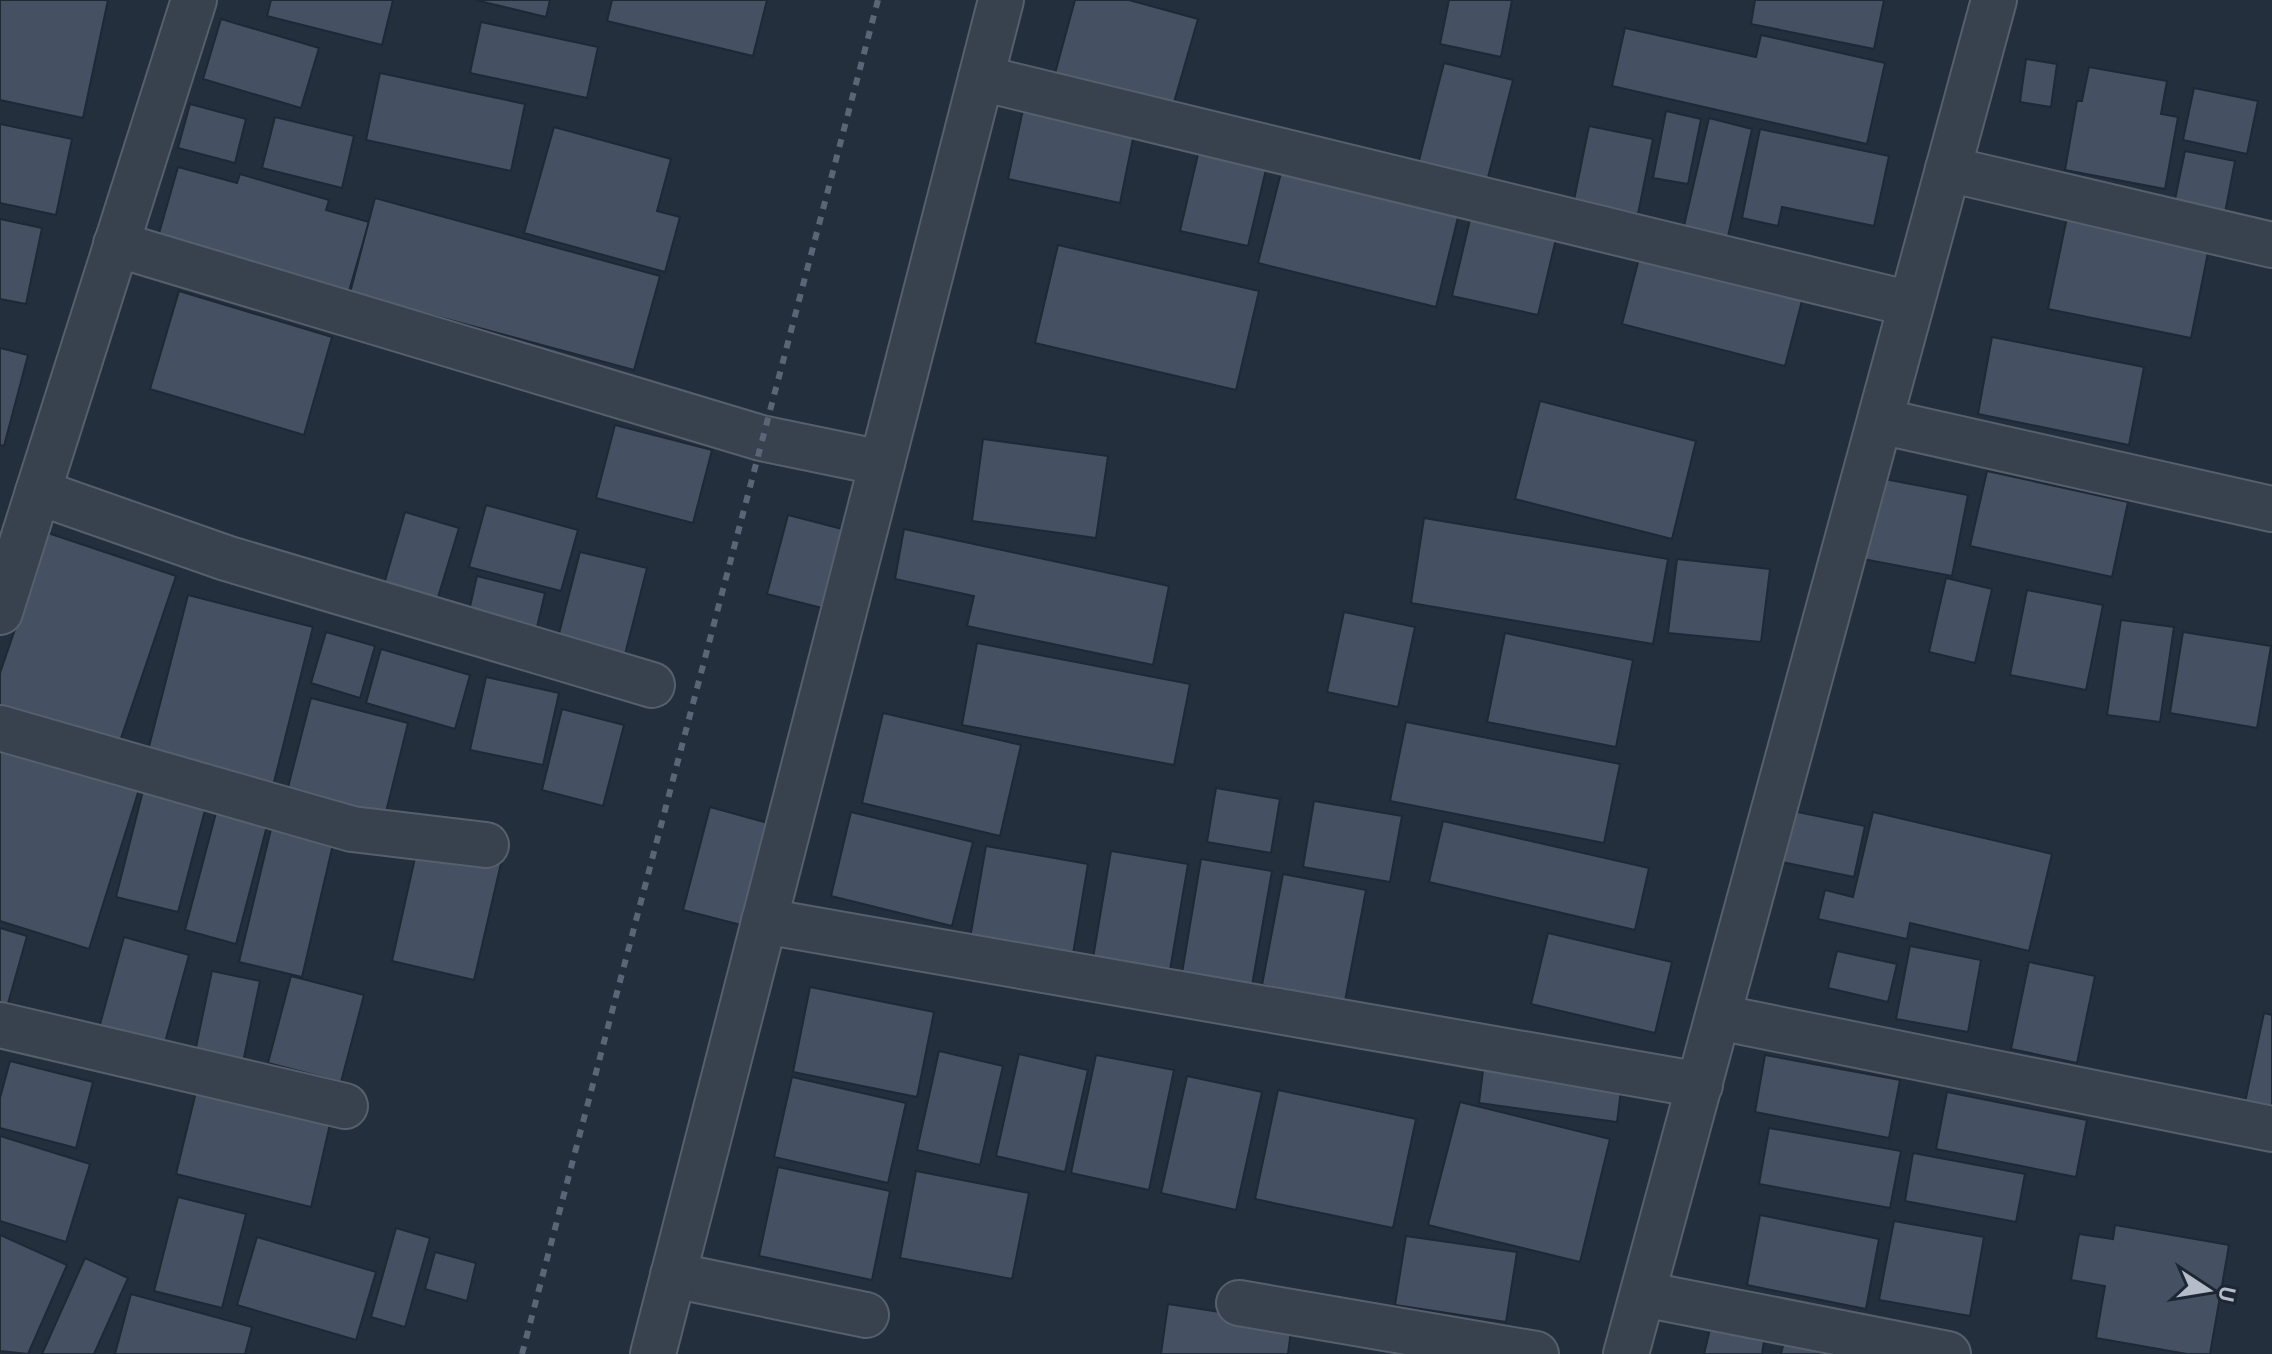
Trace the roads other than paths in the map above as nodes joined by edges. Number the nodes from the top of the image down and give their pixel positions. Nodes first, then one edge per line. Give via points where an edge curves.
1 (194, 0) edge
2 (1001, 0) edge
3 (1994, 0) edge
4 (981, 78) junction
5 (1948, 169) junction
6 (116, 244) junction
7 (2272, 245) edge
8 (1911, 304) junction
9 (1880, 421) junction
10 (882, 463) junction
11 (38, 492) junction
12 (2272, 509) edge
13 (1, 606) edge
14 (652, 685) dead end
15 (0, 728) edge
16 (486, 845) dead end
17 (764, 921) junction
18 (1718, 1017) junction
19 (0, 1025) edge
20 (1700, 1085) junction
21 (345, 1106) dead end
22 (2272, 1129) edge
23 (673, 1275) junction
24 (1643, 1294) junction
25 (1239, 1303) dead end
26 (866, 1315) dead end
27 (653, 1354) edge
28 (1536, 1354) edge
29 (1626, 1354) edge
30 (1948, 1354) edge

1 - 6 street
2 - 4 street
3 - 5 street
4 - 8 street
4 - 10 street
5 - 7 street
5 - 8 street
6 - 10 street via 761,438
6 - 11 street
8 - 9 street
9 - 12 street
9 - 18 street
10 - 17 street
11 - 13 street
11 - 14 street via 226,558
15 - 16 street via 352,829
17 - 20 street
17 - 23 street
18 - 20 street
18 - 22 street
19 - 21 street
20 - 24 street
23 - 26 street
23 - 27 street
24 - 29 street
24 - 30 street
25 - 28 street

